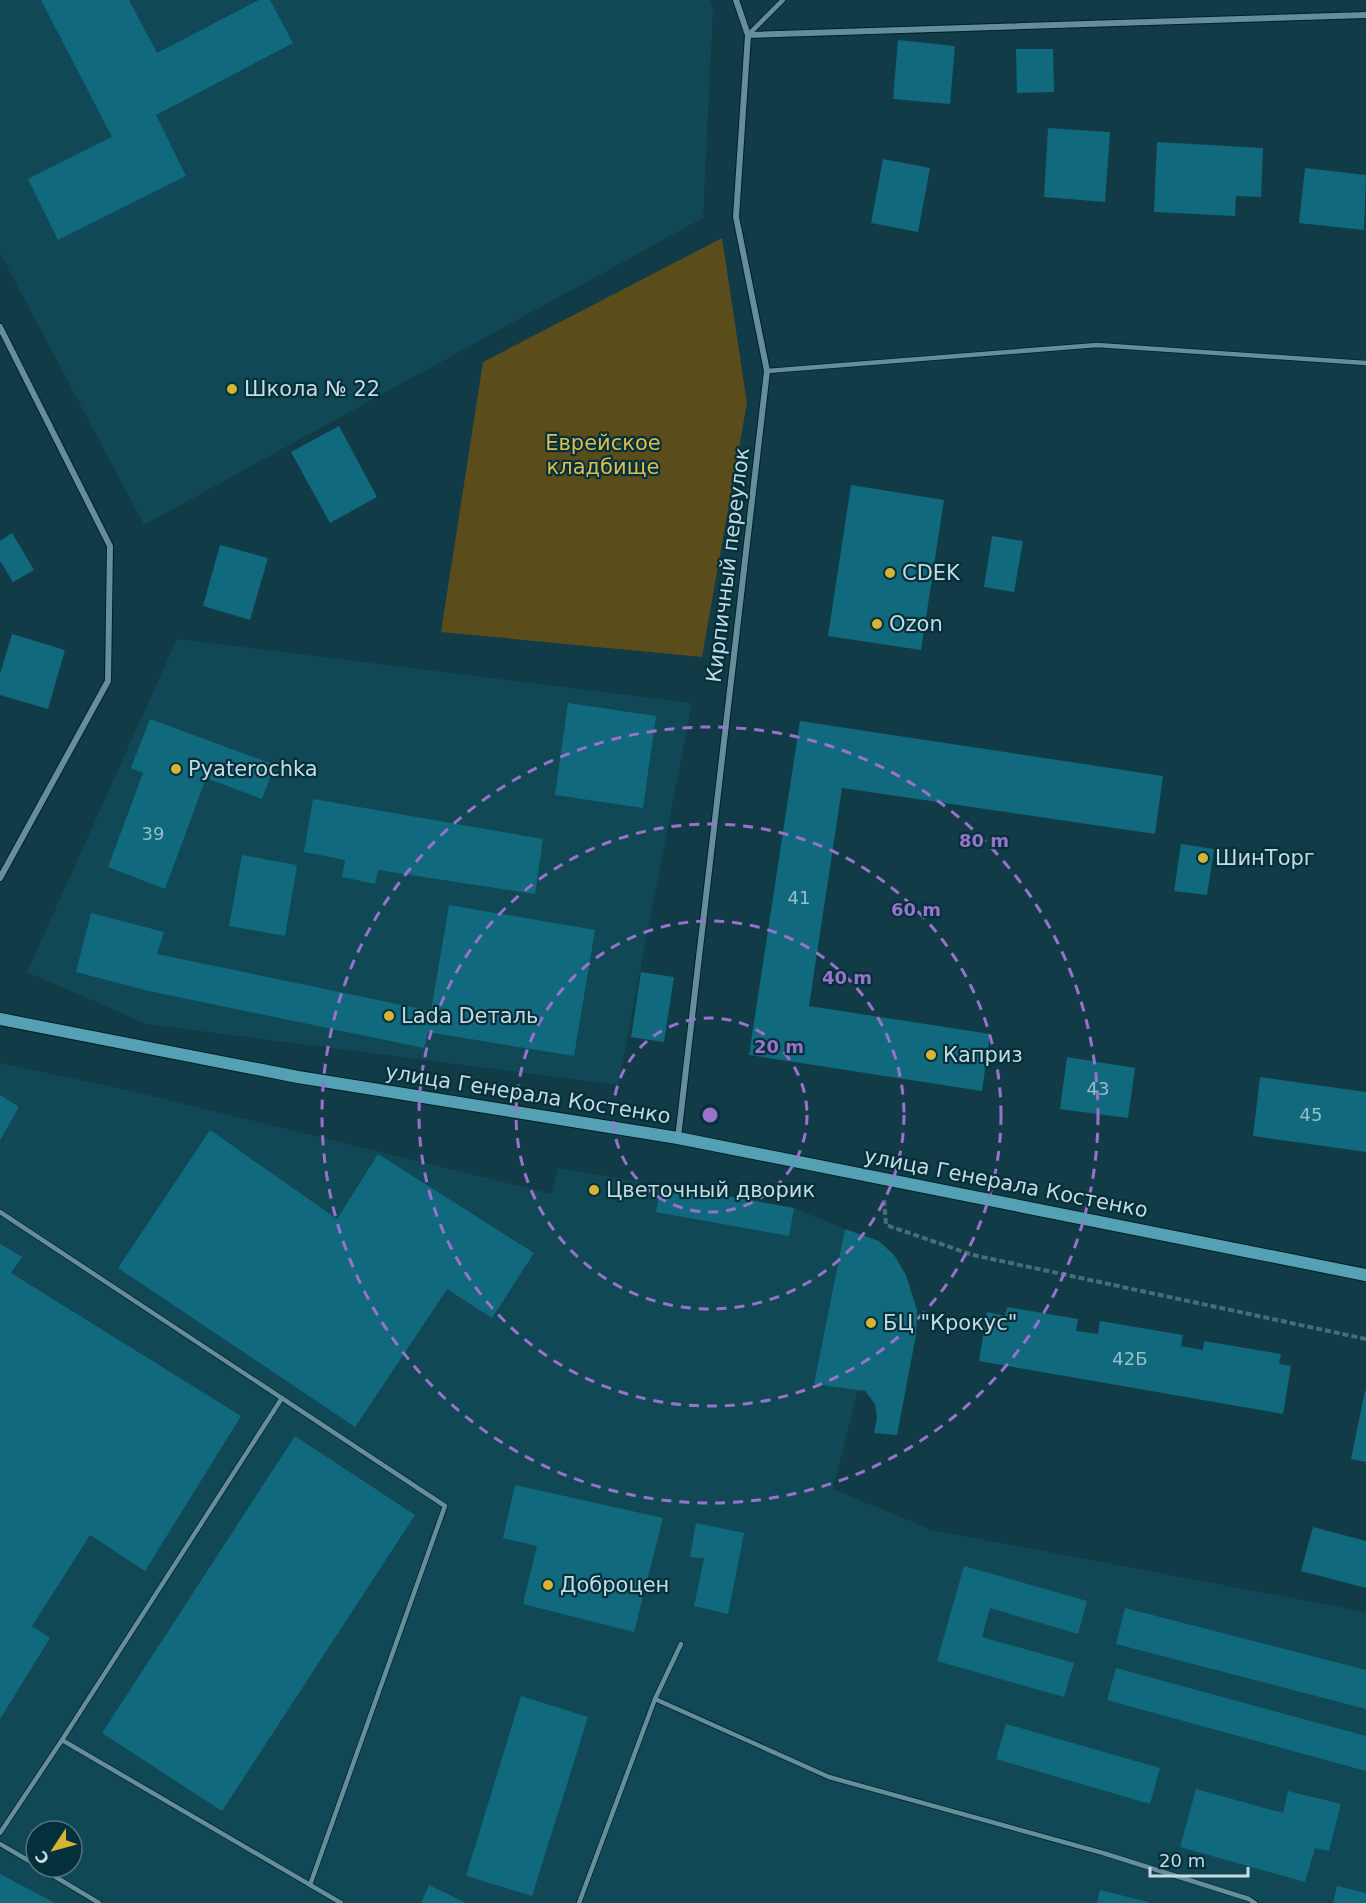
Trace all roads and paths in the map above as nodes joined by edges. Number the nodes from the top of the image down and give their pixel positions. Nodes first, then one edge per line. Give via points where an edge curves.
1 (736, 0) edge
2 (783, 0) edge
3 (1366, 15) edge
4 (748, 36) junction
5 (0, 327) edge
6 (1366, 363) edge
7 (767, 371) junction
8 (0, 878) edge
9 (0, 1019) edge
10 (678, 1138) junction
11 (0, 1212) edge
12 (886, 1225) dead end
13 (1366, 1275) edge
14 (1366, 1339) edge
15 (282, 1398) junction
16 (681, 1644) dead end
17 (655, 1699) junction
18 (62, 1740) junction
19 (0, 1833) edge
20 (0, 1844) edge
21 (24, 1858) edge
22 (59, 1879) edge
23 (310, 1886) junction
24 (99, 1903) edge
25 (341, 1903) edge
26 (579, 1903) edge
27 (1255, 1903) edge

1 - 4 street, Кирпичный переулок
2 - 4 lane
3 - 4 street
4 - 7 street, Кирпичный переулок via 736,217
5 - 8 street via 110,546 108,681
6 - 7 lane via 1097,345
7 - 10 street, Кирпичный переулок
9 - 10 main road, улица Генерала Костенко via 298,1077
10 - 13 main road, улица Генерала Костенко
11 - 15 lane
12 - 14 path via 973,1255
15 - 18 lane
15 - 23 lane via 445,1506
16 - 17 lane
17 - 26 lane
17 - 27 lane via 830,1777 1103,1852
18 - 19 lane
18 - 23 lane
20 - 21 lane
22 - 24 lane
23 - 25 lane

